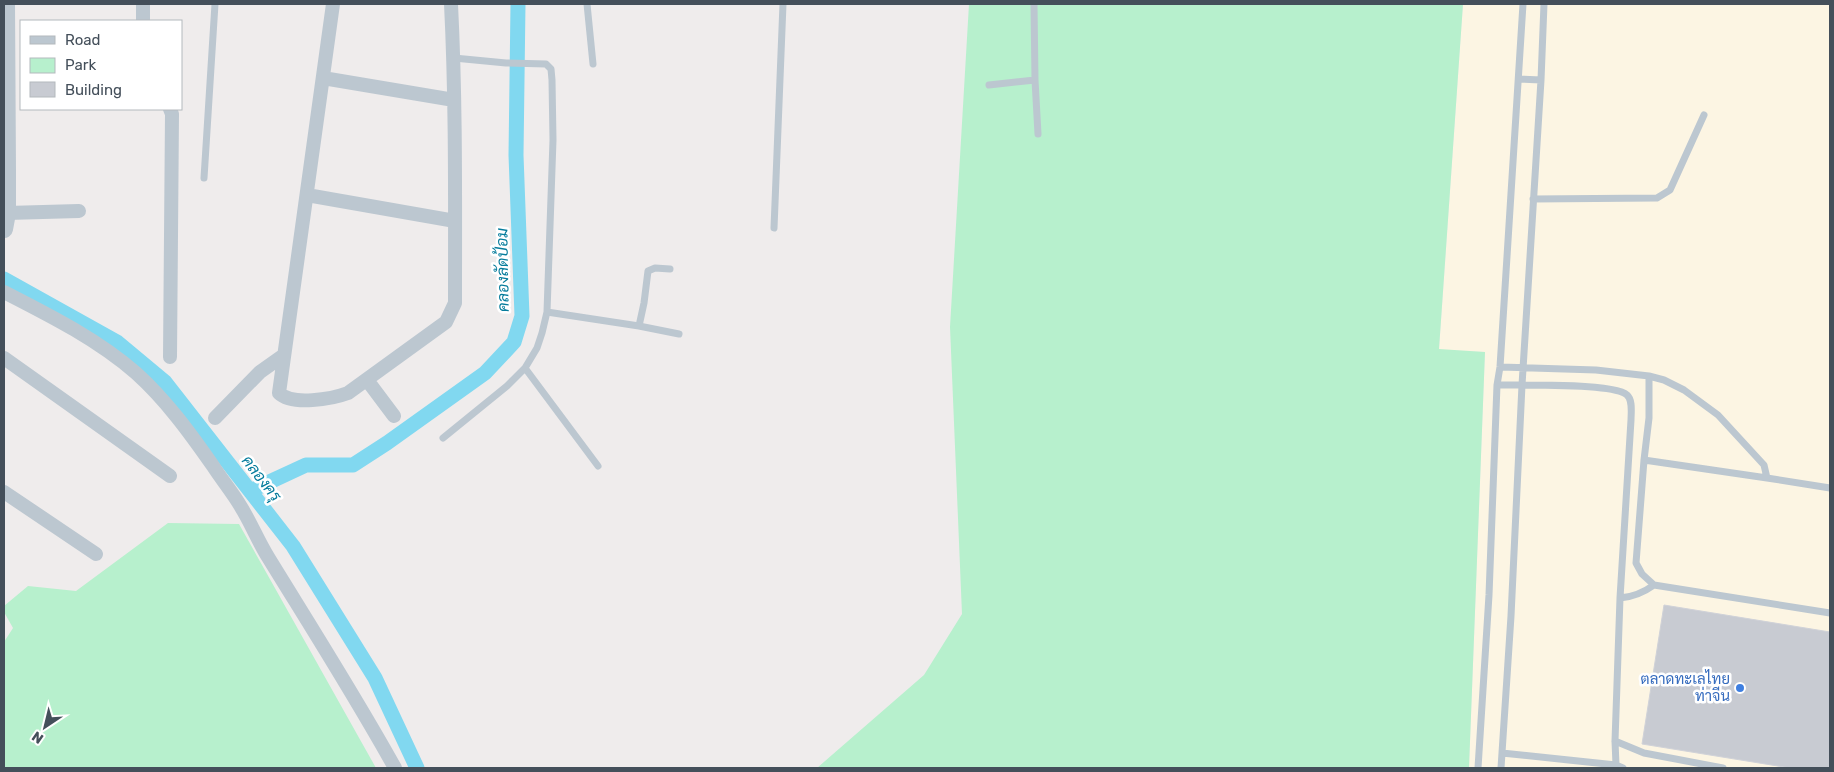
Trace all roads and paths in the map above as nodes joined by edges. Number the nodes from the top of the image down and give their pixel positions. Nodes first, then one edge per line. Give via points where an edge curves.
1 (6, 4) edge
2 (142, 4) edge
3 (215, 4) edge
4 (332, 4) edge
5 (451, 4) edge
6 (587, 4) edge
7 (783, 4) edge
8 (1034, 4) edge
9 (1523, 4) edge
10 (1544, 4) edge
11 (143, 20) edge
12 (454, 58) junction
13 (593, 64) dead end
14 (323, 78) junction
15 (1520, 79) junction
16 (1035, 80) junction
17 (1541, 80) junction
18 (989, 85) dead end
19 (5, 89) edge
20 (454, 100) junction
21 (170, 110) edge
22 (1704, 115) dead end
23 (1038, 134) dead end
24 (204, 178) dead end
25 (307, 195) junction
26 (1533, 199) junction
27 (79, 211) dead end
28 (5, 221) edge
29 (455, 221) junction
30 (774, 228) dead end
31 (670, 269) dead end
32 (4, 292) edge
33 (547, 312) junction
34 (638, 326) junction
35 (679, 334) dead end
36 (284, 355) junction
37 (170, 357) dead end
38 (4, 358) edge
39 (1500, 367) junction
40 (1524, 367) junction
41 (525, 368) junction
42 (1649, 376) junction
43 (366, 380) junction
44 (1497, 385) junction
45 (1522, 386) junction
46 (394, 416) dead end
47 (214, 418) dead end
48 (442, 438) dead end
49 (1644, 460) junction
50 (598, 466) dead end
51 (170, 476) dead end
52 (1767, 478) junction
53 (1830, 488) edge
54 (4, 492) edge
55 (96, 554) dead end
56 (1654, 585) junction
57 (1620, 598) junction
58 (1830, 613) edge
59 (1615, 741) junction
60 (1502, 753) junction
61 (1619, 767) edge
62 (395, 768) edge
63 (1478, 768) edge
64 (1500, 768) edge
65 (1724, 768) edge

1 - 19 street
2 - 11 street
3 - 24 lane
4 - 14 street
5 - 12 street
6 - 13 lane
7 - 30 lane
8 - 16 lane
9 - 15 lane
10 - 17 lane
12 - 20 street
12 - 33 lane via 530,62 546,64 551,69 553,140
14 - 20 street
14 - 25 street
15 - 17 lane
15 - 39 lane
16 - 18 lane
16 - 23 lane
17 - 26 lane
19 - 28 street
20 - 29 street
21 - 37 street
22 - 26 lane via 1670,190 1657,198
25 - 29 street
25 - 36 street
26 - 40 lane
27 - 28 street
29 - 43 street via 455,303 452,312 446,322
31 - 34 lane via 648,271
32 - 62 street via 44,312 114,355 162,399 241,506
33 - 34 lane
33 - 41 lane via 537,348
34 - 35 lane
36 - 43 street via 279,393 284,398 332,398 348,393
36 - 47 street via 260,372
38 - 51 street
39 - 40 lane
39 - 44 lane
40 - 42 lane
40 - 45 lane
41 - 48 lane
41 - 50 lane
42 - 49 lane
42 - 52 lane via 1684,390 1718,416 1764,465
43 - 46 street
44 - 45 lane
44 - 63 lane
45 - 57 lane via 1619,390 1630,400
45 - 60 lane
49 - 52 lane
49 - 56 lane via 1636,563
52 - 53 lane
54 - 55 street
56 - 57 lane via 1630,597
56 - 58 lane
57 - 59 lane
59 - 61 lane
59 - 65 lane via 1644,753
60 - 61 lane
60 - 64 lane

